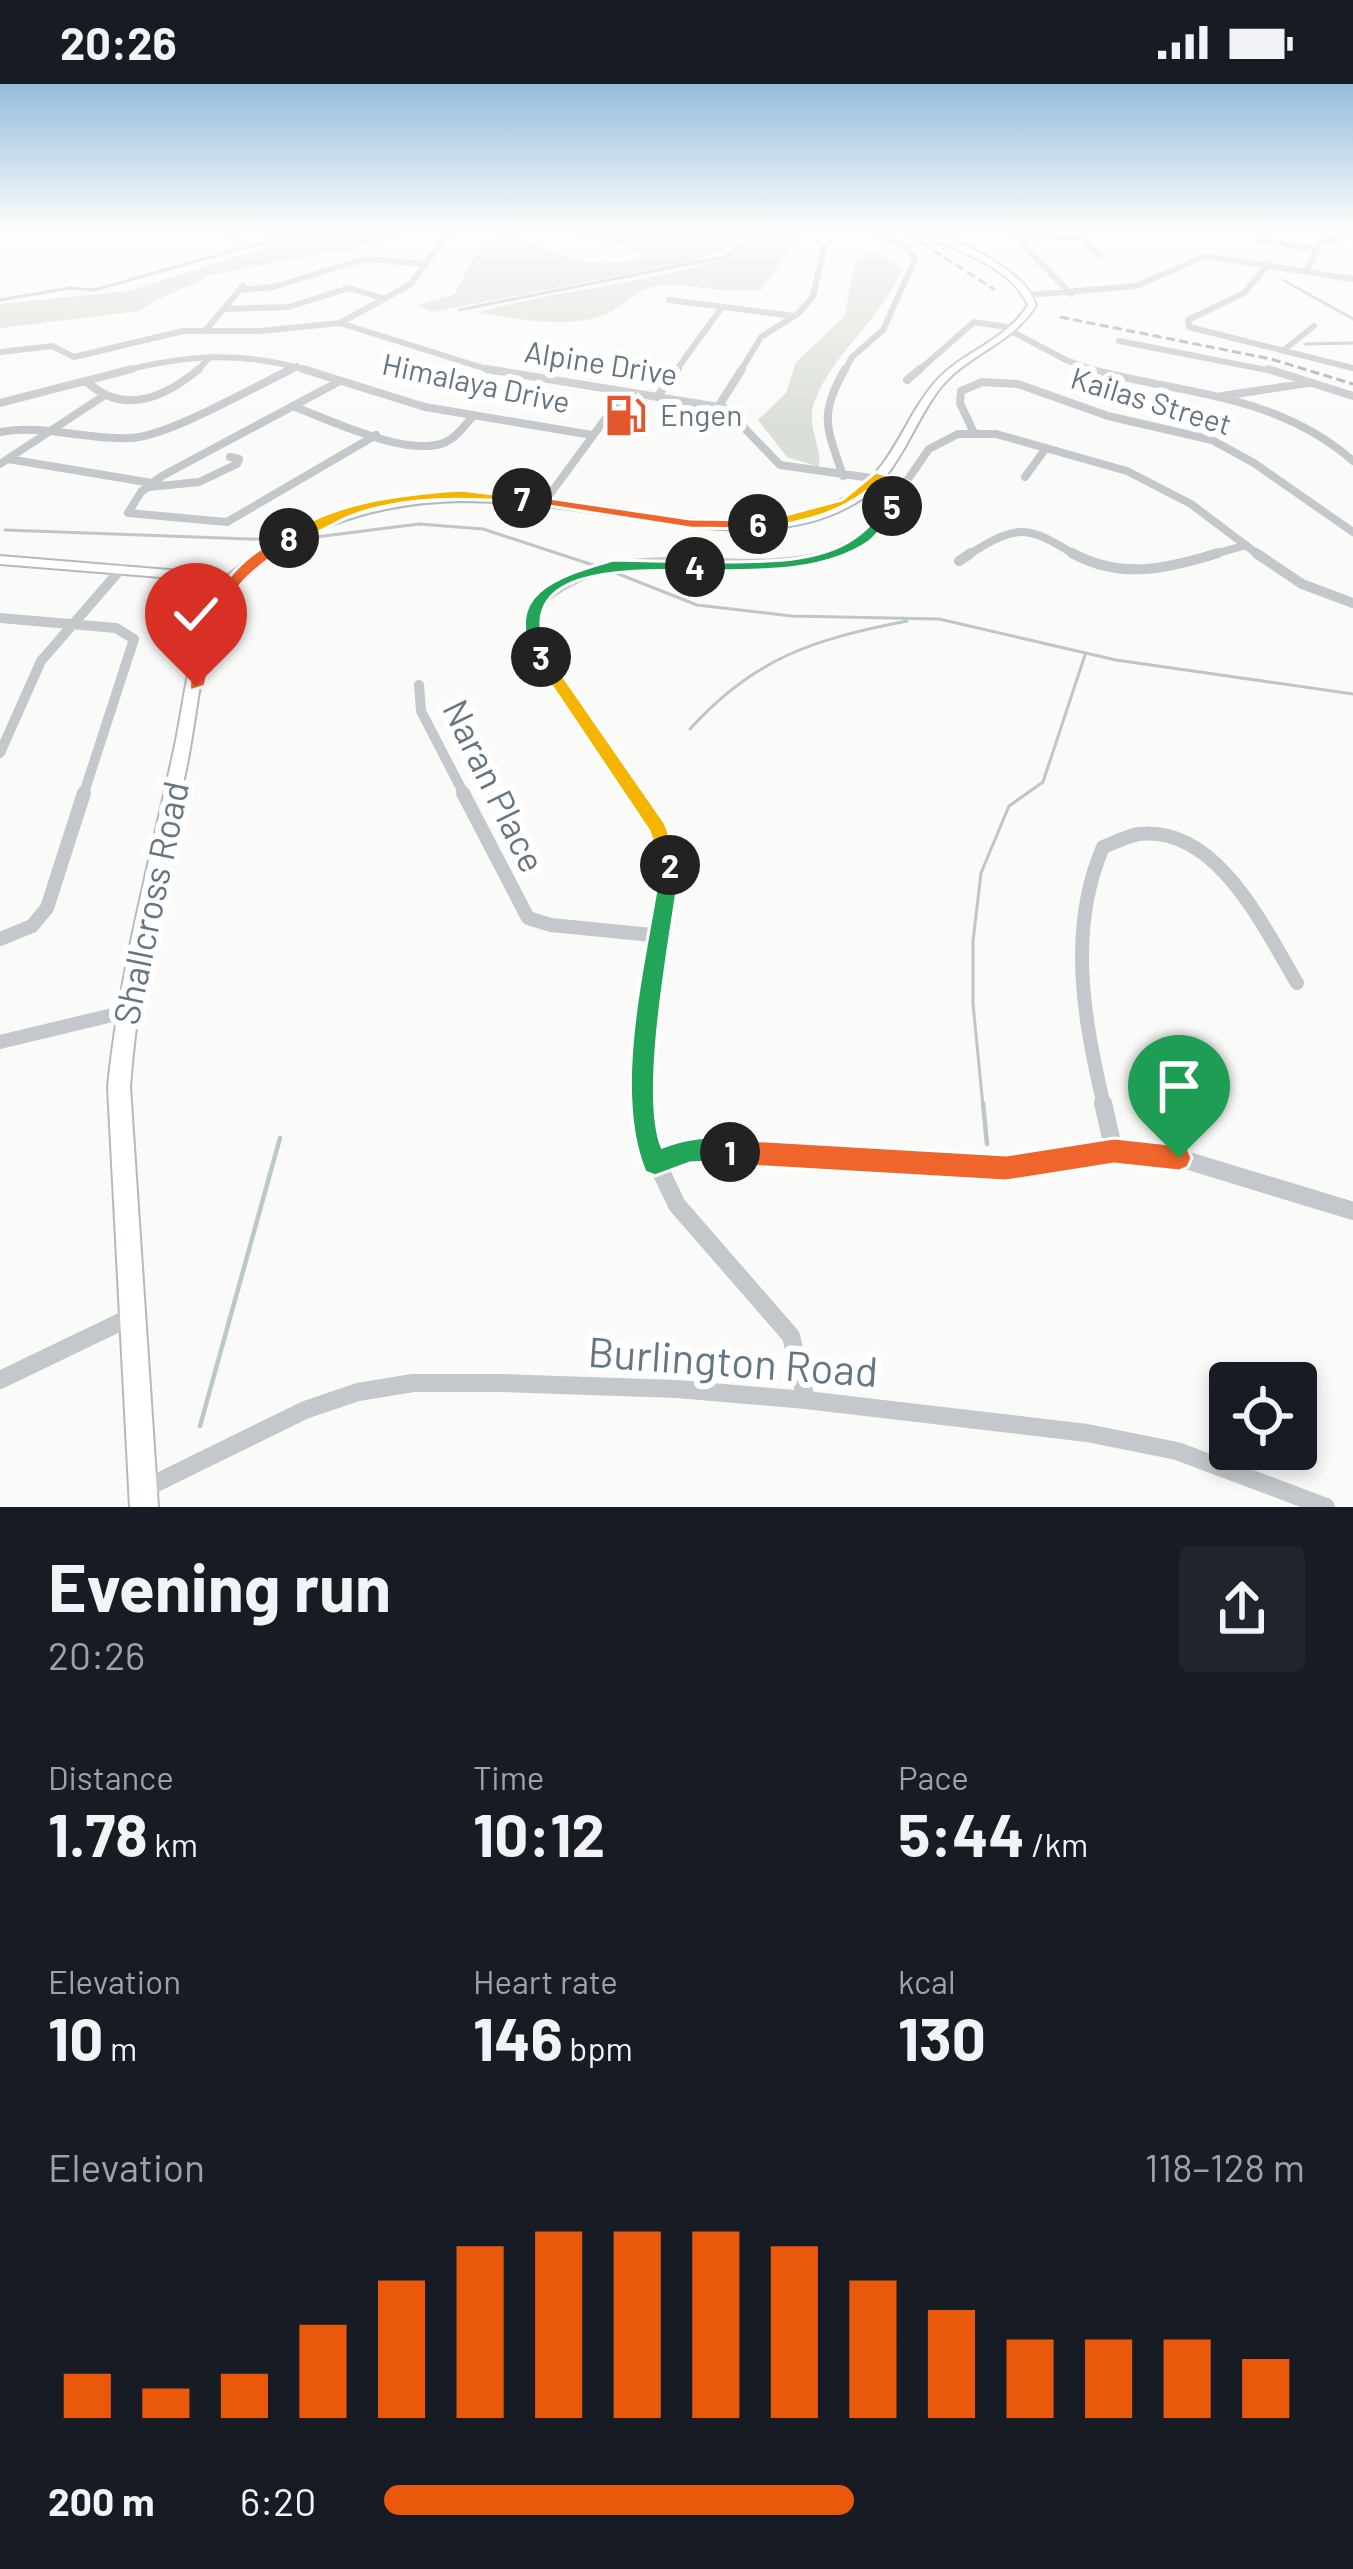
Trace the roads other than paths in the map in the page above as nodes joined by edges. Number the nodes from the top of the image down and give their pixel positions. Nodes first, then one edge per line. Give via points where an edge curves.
1 (237, 294) edge
2 (332, 294) edge
3 (370, 294) edge
4 (393, 294) edge
5 (813, 294) edge
6 (900, 294) edge
7 (1041, 294) edge
8 (1244, 294) edge
9 (1029, 295) joint
10 (385, 299) junction
11 (669, 300) dead end
12 (722, 307) junction
13 (224, 309) junction
14 (795, 316) junction
15 (340, 322) junction
16 (1314, 326) dead end
17 (1011, 329) junction
18 (205, 331) junction
19 (260, 331) junction
20 (1119, 341) dead end
21 (1285, 349) junction
22 (0, 352) edge
23 (210, 356) junction
24 (242, 357) junction
25 (297, 366) junction
26 (1353, 368) edge
27 (907, 380) dead end
28 (86, 381) junction
29 (340, 381) junction
30 (1318, 382) junction
31 (0, 383) edge
32 (625, 392) junction
33 (1353, 396) edge
34 (102, 397) junction
35 (657, 397) junction
36 (1221, 397) junction
37 (12, 400) junction
38 (0, 403) edge
39 (292, 406) junction
40 (718, 407) junction
41 (478, 417) junction
42 (56, 428) junction
43 (0, 432) edge
44 (974, 433) junction
45 (376, 435) junction
46 (592, 435) junction
47 (1046, 448) junction
48 (426, 452) dead end
49 (230, 457) dead end
50 (1353, 461) edge
51 (4, 462) edge
52 (843, 476) junction
53 (876, 476) junction
54 (1025, 477) dead end
55 (906, 483) junction
56 (150, 485) junction
57 (545, 501) junction
58 (1353, 532) edge
59 (1246, 545) junction
60 (0, 560) edge
61 (959, 561) dead end
62 (121, 569) junction
63 (191, 575) junction
64 (231, 579) junction
65 (1353, 603) edge
66 (215, 608) junction
67 (0, 618) edge
68 (71, 624) junction
69 (419, 685) dead end
70 (0, 752) edge
71 (662, 936) junction
72 (0, 939) edge
73 (1297, 982) dead end
74 (125, 1012) junction
75 (0, 1042) edge
76 (1114, 1151) junction
77 (655, 1163) junction
78 (1353, 1211) edge
79 (136, 1314) junction
80 (0, 1380) edge
81 (806, 1400) junction
82 (143, 1498) edge
83 (1326, 1507) edge

1 - 13 street
2 - 13 street via 306,304
3 - 10 street
4 - 10 street
5 - 14 street
6 - 52 street via 883,330 852,357 826,402
7 - 9 street
8 - 21 street via 1187,325
9 - 17 street, Shallcross Road via 1030,312
10 - 15 street
11 - 12 street
12 - 14 street
12 - 35 street
13 - 18 street
14 - 40 street via 761,337
15 - 19 street
15 - 32 street, Alpine Drive via 501,373
16 - 21 street
17 - 27 street via 974,322
17 - 36 street via 1090,369
17 - 53 street, Shallcross Road via 942,379
18 - 19 street
18 - 22 street via 74,357 52,346
19 - 24 street
20 - 30 street
21 - 26 street
23 - 24 street, Himalaya Drive
23 - 28 street, Himalaya Drive
23 - 34 street via 187,382 151,398
24 - 25 street, Himalaya Drive
25 - 29 street, Himalaya Drive
25 - 42 street via 147,437
28 - 34 street
28 - 37 street, Himalaya Drive
29 - 39 street
29 - 41 street, Himalaya Drive
30 - 33 street
30 - 36 street
31 - 37 street
32 - 35 street, Alpine Drive
32 - 46 street
34 - 42 street
35 - 40 street, Alpine Drive
36 - 50 street via 1312,428
37 - 38 street, Himalaya Drive
39 - 45 street
39 - 56 street
40 - 52 street, Alpine Drive via 780,465
41 - 45 street via 437,444
41 - 46 street, Himalaya Drive
41 - 48 street via 454,448
42 - 43 street
42 - 51 street
44 - 47 street
44 - 55 street via 935,442
44 - 58 street, Kailas Street via 961,391 982,382 1018,384 1220,443
45 - 56 street via 227,522 130,515
46 - 57 street
47 - 54 street
47 - 59 street via 1164,486
49 - 56 street via 238,464 206,480
51 - 56 street
52 - 53 street, Alpine Drive
53 - 55 street, Alpine Drive
53 - 57 street, Shallcross Road via 847,503 759,524 690,524
55 - 71 street via 874,531 838,551 766,566 601,567 562,582 534,608 532,642 666,845
57 - 64 street, Shallcross Road via 460,494 363,508 305,529
59 - 61 street via 1123,571 1017,529
59 - 65 street via 1313,590
60 - 62 street
62 - 63 street
62 - 68 street
63 - 64 street
63 - 66 street
64 - 66 street, Shallcross Road
66 - 74 street, Shallcross Road
67 - 68 street
68 - 70 street via 41,661
68 - 72 street via 116,628 134,639 47,908 32,926
69 - 71 street, Naran Place via 421,711 528,918
71 - 77 street via 640,1096
73 - 76 street via 1238,889 1203,852 1146,834 1103,847 1085,903 1084,966
74 - 75 street
74 - 79 street, Shallcross Road via 118,1087
76 - 77 street via 1006,1168 690,1150
76 - 78 street via 1179,1158
77 - 81 street via 677,1205 791,1336
79 - 80 street
79 - 82 street, Shallcross Road
81 - 82 street, Burlington Road via 412,1383 305,1410
81 - 83 street, Burlington Road via 1127,1440

